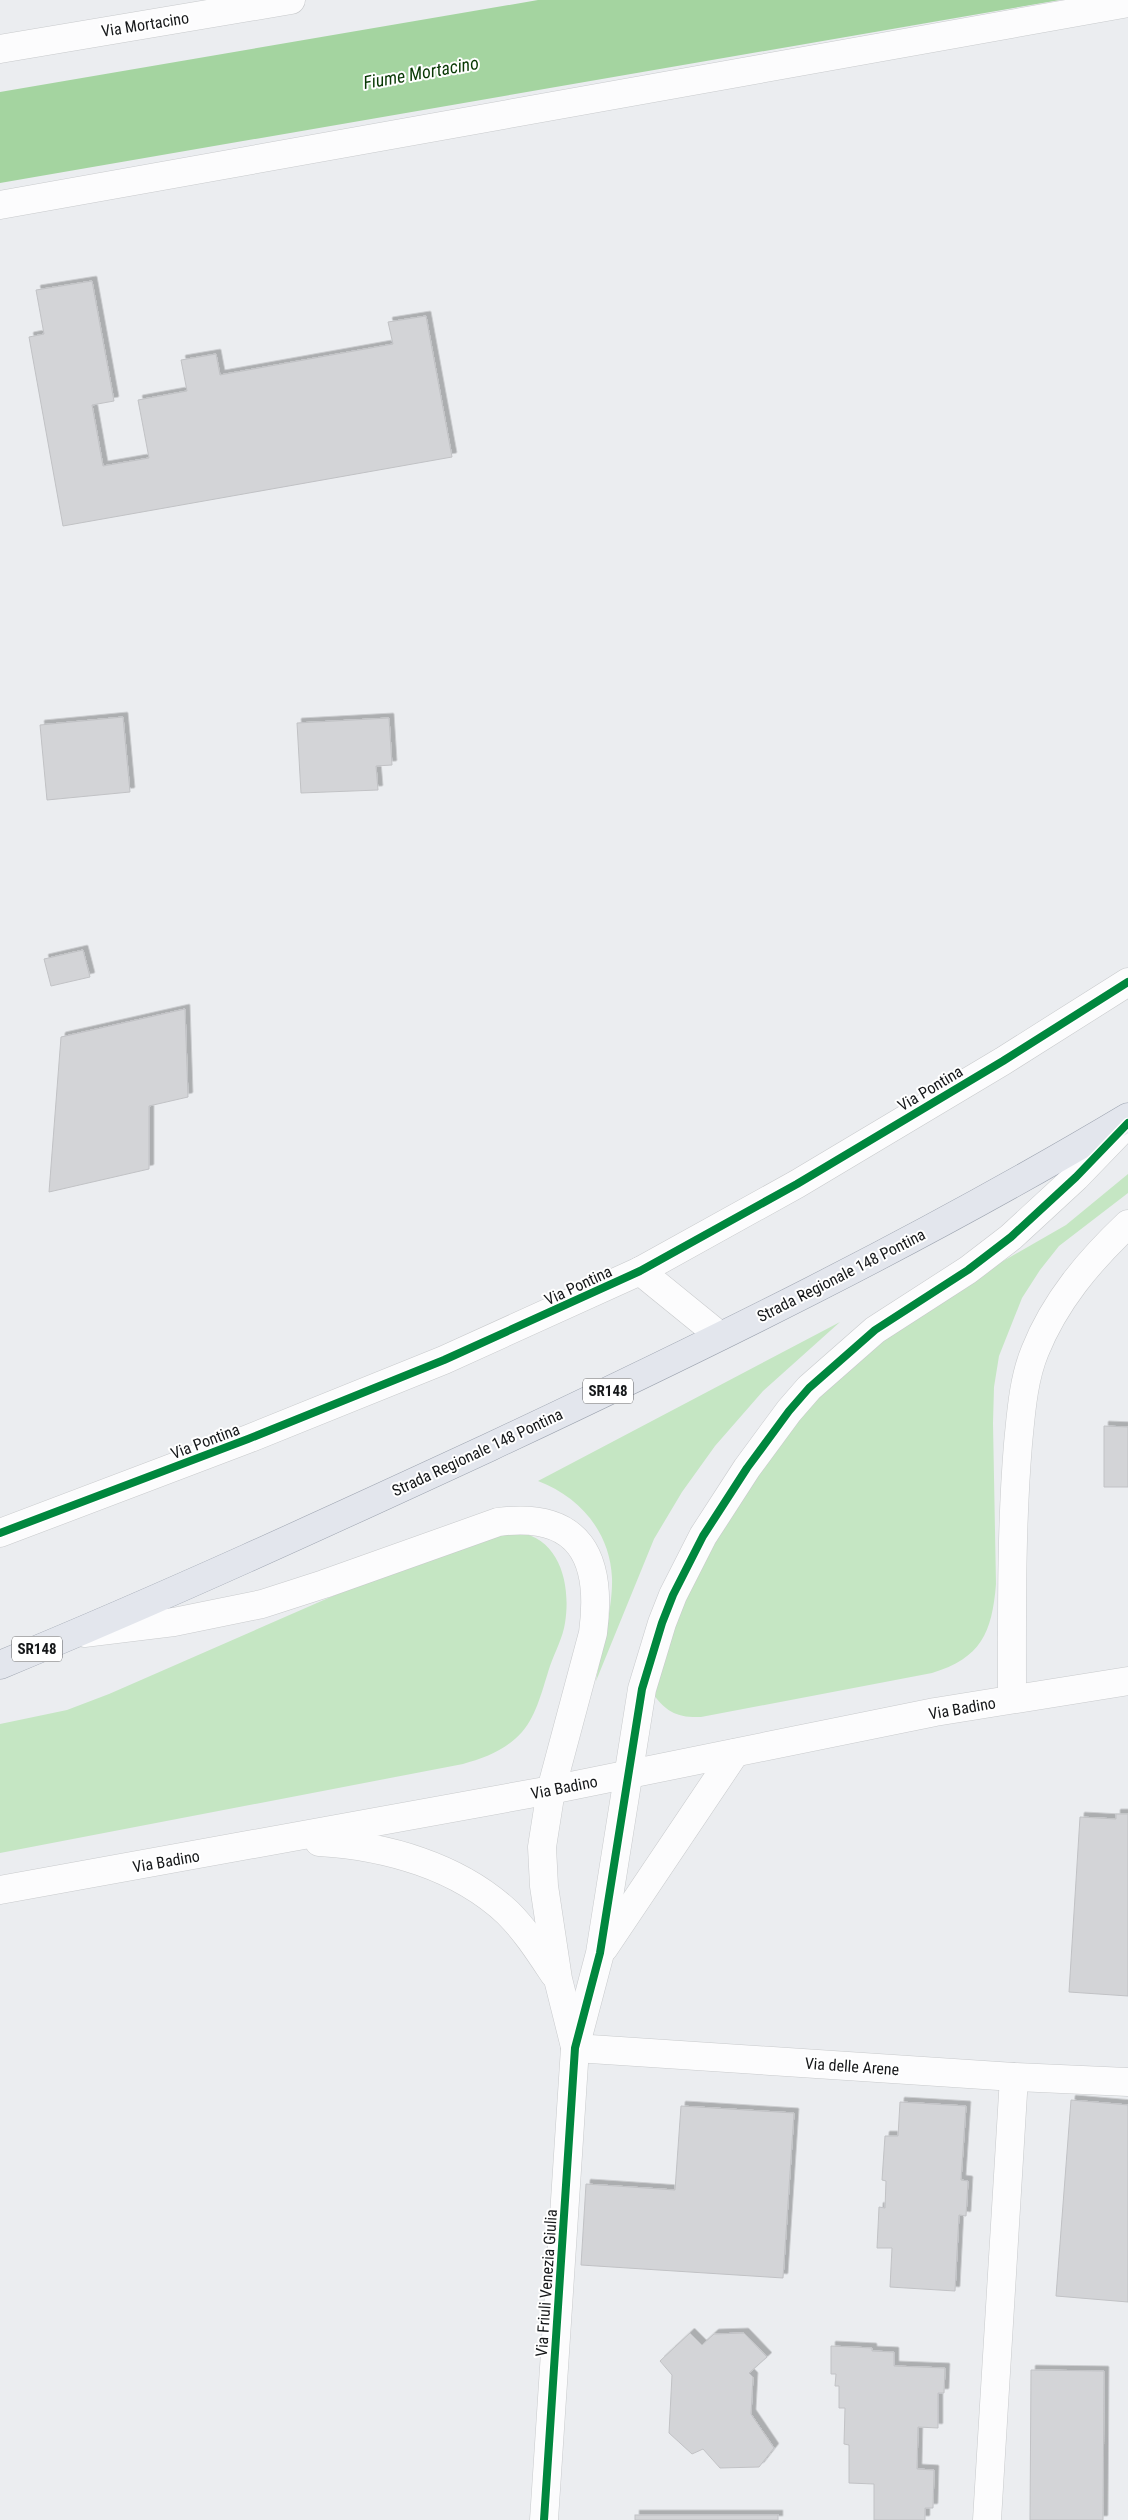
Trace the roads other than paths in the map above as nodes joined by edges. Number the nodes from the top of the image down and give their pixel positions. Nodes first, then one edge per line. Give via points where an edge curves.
1 (291, 0) edge
2 (1128, 3) edge
3 (0, 48) edge
4 (0, 205) edge
5 (1128, 982) edge
6 (1128, 1117) edge
7 (1128, 1123) edge
8 (1128, 1224) edge
9 (640, 1271) junction
10 (720, 1336) junction
11 (0, 1533) edge
12 (74, 1634) junction
13 (0, 1665) edge
14 (1128, 1680) edge
15 (1012, 1698) junction
16 (735, 1753) junction
17 (627, 1775) junction
18 (551, 1790) junction
19 (279, 1840) junction
20 (0, 1890) edge
21 (600, 1953) junction
22 (558, 1979) junction
23 (575, 2048) junction
24 (1014, 2077) junction
25 (1128, 2082) edge
26 (544, 2520) edge
27 (987, 2520) edge

1 - 3 street, Via Mortacino
2 - 4 street
5 - 9 street, Via Pontina via 768,1202
6 - 10 main road, Strada Regionale 148 Pontina / SR148 via 983,1201
7 - 17 street via 1076,1177 1011,1236 840,1358 770,1435 715,1516 673,1595 642,1689
8 - 15 street via 1103,1248 1055,1308 1034,1354 1028,1376 1014,1509
9 - 10 street
9 - 11 street, Via Pontina via 444,1360 240,1443
10 - 12 main road, Strada Regionale 148 Pontina / SR148 via 327,1523
12 - 13 main road, Strada Regionale 148 Pontina / SR148
12 - 18 street via 174,1622 262,1604 498,1522 525,1519 551,1523 578,1543 589,1563 596,1588 593,1633
14 - 15 street, Via Badino
15 - 16 street, Via Badino
16 - 17 street, Via Badino
16 - 21 street
17 - 18 street, Via Badino
17 - 21 street
18 - 19 street, Via Badino
18 - 22 street via 542,1866
19 - 20 street, Via Badino
19 - 22 street via 363,1847 411,1858 454,1877 487,1896 508,1914 534,1943
21 - 23 street
22 - 23 street
23 - 24 street, Via delle Arene
23 - 26 street, Via Friuli Venezia Giulia
24 - 25 street, Via delle Arene
24 - 27 street

